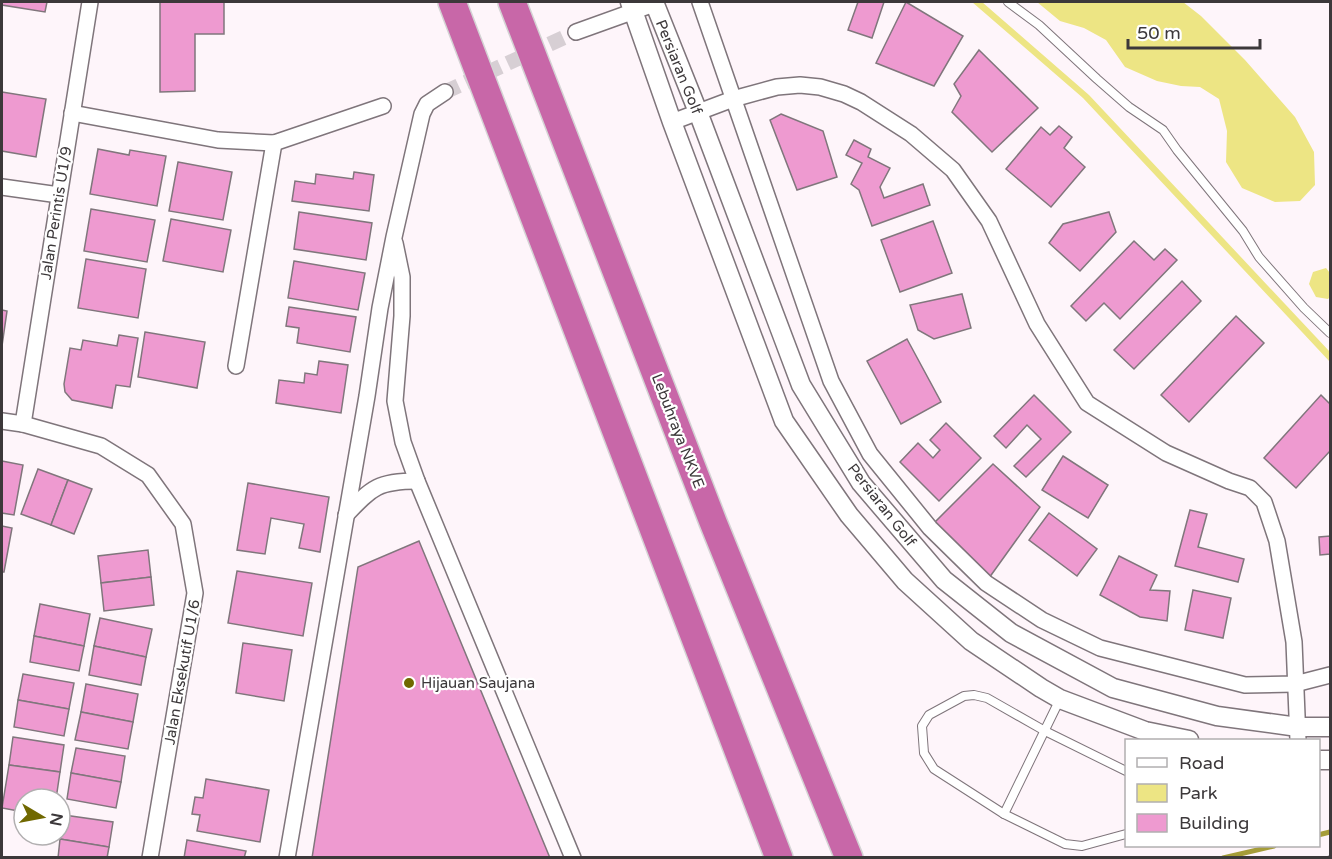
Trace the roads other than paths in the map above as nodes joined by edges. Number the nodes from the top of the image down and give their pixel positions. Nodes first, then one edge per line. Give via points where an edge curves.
1 (90, 2) edge
2 (452, 2) edge
3 (512, 2) edge
4 (700, 2) edge
5 (1008, 2) edge
6 (654, 3) edge
7 (631, 7) edge
8 (576, 32) tunnel mouth
9 (445, 92) tunnel mouth
10 (733, 99) junction
11 (383, 106) dead end
12 (698, 112) junction
13 (72, 113) junction
14 (672, 122) junction
15 (274, 143) junction
16 (2, 187) edge
17 (59, 195) junction
18 (394, 237) junction
19 (1330, 333) edge
20 (236, 366) dead end
21 (2, 421) edge
22 (23, 424) junction
23 (417, 481) junction
24 (346, 515) junction
25 (1330, 675) edge
26 (1295, 684) junction
27 (1060, 699) junction
28 (1330, 727) edge
29 (1045, 731) junction
30 (1298, 734) edge
31 (1181, 739) edge
32 (1125, 771) edge
33 (1004, 814) junction
34 (1125, 834) edge
35 (150, 858) edge
36 (287, 858) edge
37 (573, 858) edge
38 (779, 858) edge
39 (849, 858) edge

1 - 13 street, Jalan Perintis U1/9
2 - 38 highway
3 - 39 highway, Lebuhraya NKVE via 713,522
4 - 10 street
5 - 19 lane via 1039,24 1129,107 1163,130 1259,256
6 - 7 street
6 - 12 street, Persiaran Golf
7 - 8 street
7 - 14 street, Persiaran Golf
9 - 18 street via 427,104 422,114
10 - 12 street
10 - 26 street via 831,381 870,454 930,528 986,583 1042,620 1100,648 1245,685
10 - 26 street via 777,87 820,87 844,94 911,134 953,170 989,221 1037,324 1087,403 1166,453 1250,488 1264,502 1277,541 1294,642
11 - 15 street
12 - 14 street
12 - 30 street, Persiaran Golf via 801,386 861,483 944,580 1011,633 1113,688
13 - 15 street via 218,140
13 - 17 street, Jalan Perintis U1/9
14 - 27 street, Persiaran Golf via 784,421 849,515 905,581 971,641
15 - 20 street
16 - 17 street
17 - 22 street, Jalan Perintis U1/9
18 - 23 street via 402,277 395,401 403,442
18 - 24 street
21 - 22 street, Jalan Eksekutif U1/6
22 - 35 street, Jalan Eksekutif U1/6 via 101,446 148,475 183,524 195,593
23 - 24 street via 380,485
23 - 37 street
24 - 36 street
25 - 26 street
26 - 30 street
27 - 29 lane
27 - 31 street, Persiaran Golf via 1145,731
28 - 30 street, Persiaran Golf
29 - 32 lane
29 - 33 lane
29 - 33 lane via 987,698 974,695 964,696 929,715 922,726 924,753 934,769
33 - 34 lane via 1065,844 1082,846

